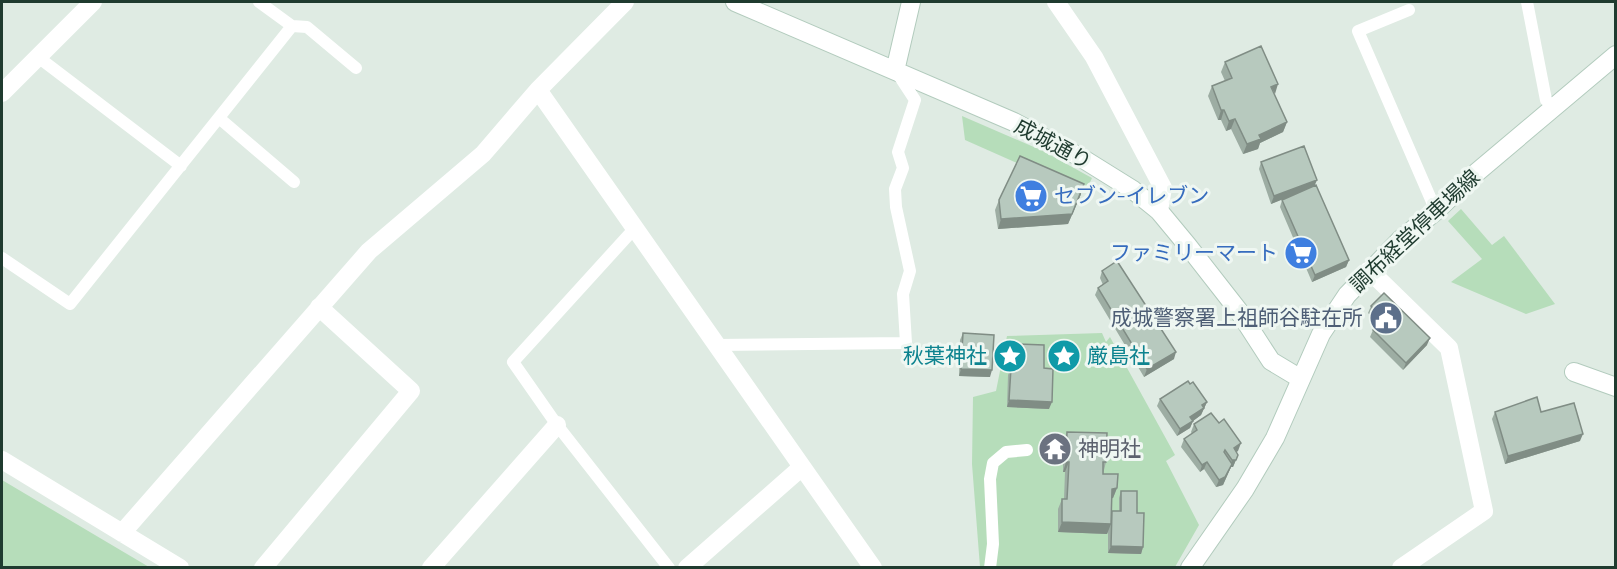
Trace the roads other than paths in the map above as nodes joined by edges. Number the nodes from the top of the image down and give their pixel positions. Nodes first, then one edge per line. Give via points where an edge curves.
1 (93, 2) edge
2 (259, 2) edge
3 (625, 2) edge
4 (735, 2) edge
5 (911, 2) edge
6 (1056, 2) edge
7 (1527, 2) edge
8 (1409, 9) dead end
9 (292, 26) junction
10 (1615, 56) edge
11 (38, 57) junction
12 (356, 68) dead end
13 (895, 70) junction
14 (538, 90) junction
15 (2, 93) edge
16 (1554, 108) junction
17 (219, 118) junction
18 (181, 166) junction
19 (294, 182) dead end
20 (1160, 211) junction
21 (1436, 211) junction
22 (634, 228) junction
23 (2, 258) edge
24 (1369, 270) junction
25 (319, 308) junction
26 (716, 345) junction
27 (1574, 372) dead end
28 (1301, 379) junction
29 (1616, 387) edge
30 (557, 425) junction
31 (1027, 450) dead end
32 (2, 460) edge
33 (802, 467) junction
34 (122, 533) junction
35 (180, 567) edge
36 (263, 567) edge
37 (430, 567) edge
38 (669, 567) edge
39 (687, 567) edge
40 (873, 567) edge
41 (990, 567) edge
42 (1190, 567) edge
43 (1401, 567) edge

1 - 11 street
2 - 9 lane
3 - 14 street
4 - 13 street, 成城通り
5 - 13 street
6 - 20 street via 1094,57 1163,188
7 - 16 lane via 1546,100
8 - 21 lane via 1358,31
9 - 12 lane via 307,27
9 - 17 lane
10 - 16 street, 調布経堂停車場線
11 - 15 street
11 - 18 lane
13 - 20 street, 成城通り via 1014,122 1080,157
13 - 26 lane via 915,100 897,152 903,168 895,189 910,271 903,294 906,343
14 - 22 street
14 - 25 street via 483,154 369,251
16 - 21 street, 調布経堂停車場線
17 - 18 lane
17 - 19 lane
18 - 23 lane via 70,304
20 - 28 street, 成城通り via 1238,310 1271,361
21 - 24 street, 調布経堂停車場線
22 - 26 street
22 - 30 lane via 513,362
24 - 28 street, 調布経堂停車場線 via 1321,334
24 - 43 street via 1449,348 1484,511
25 - 34 street
25 - 36 street via 411,391
26 - 33 street
27 - 29 street
28 - 42 street, 調布経堂停車場線 via 1275,438 1245,489
30 - 37 street
30 - 38 lane
31 - 41 lane via 1006,452 993,463
32 - 34 street
33 - 39 street
33 - 40 street
34 - 35 street

